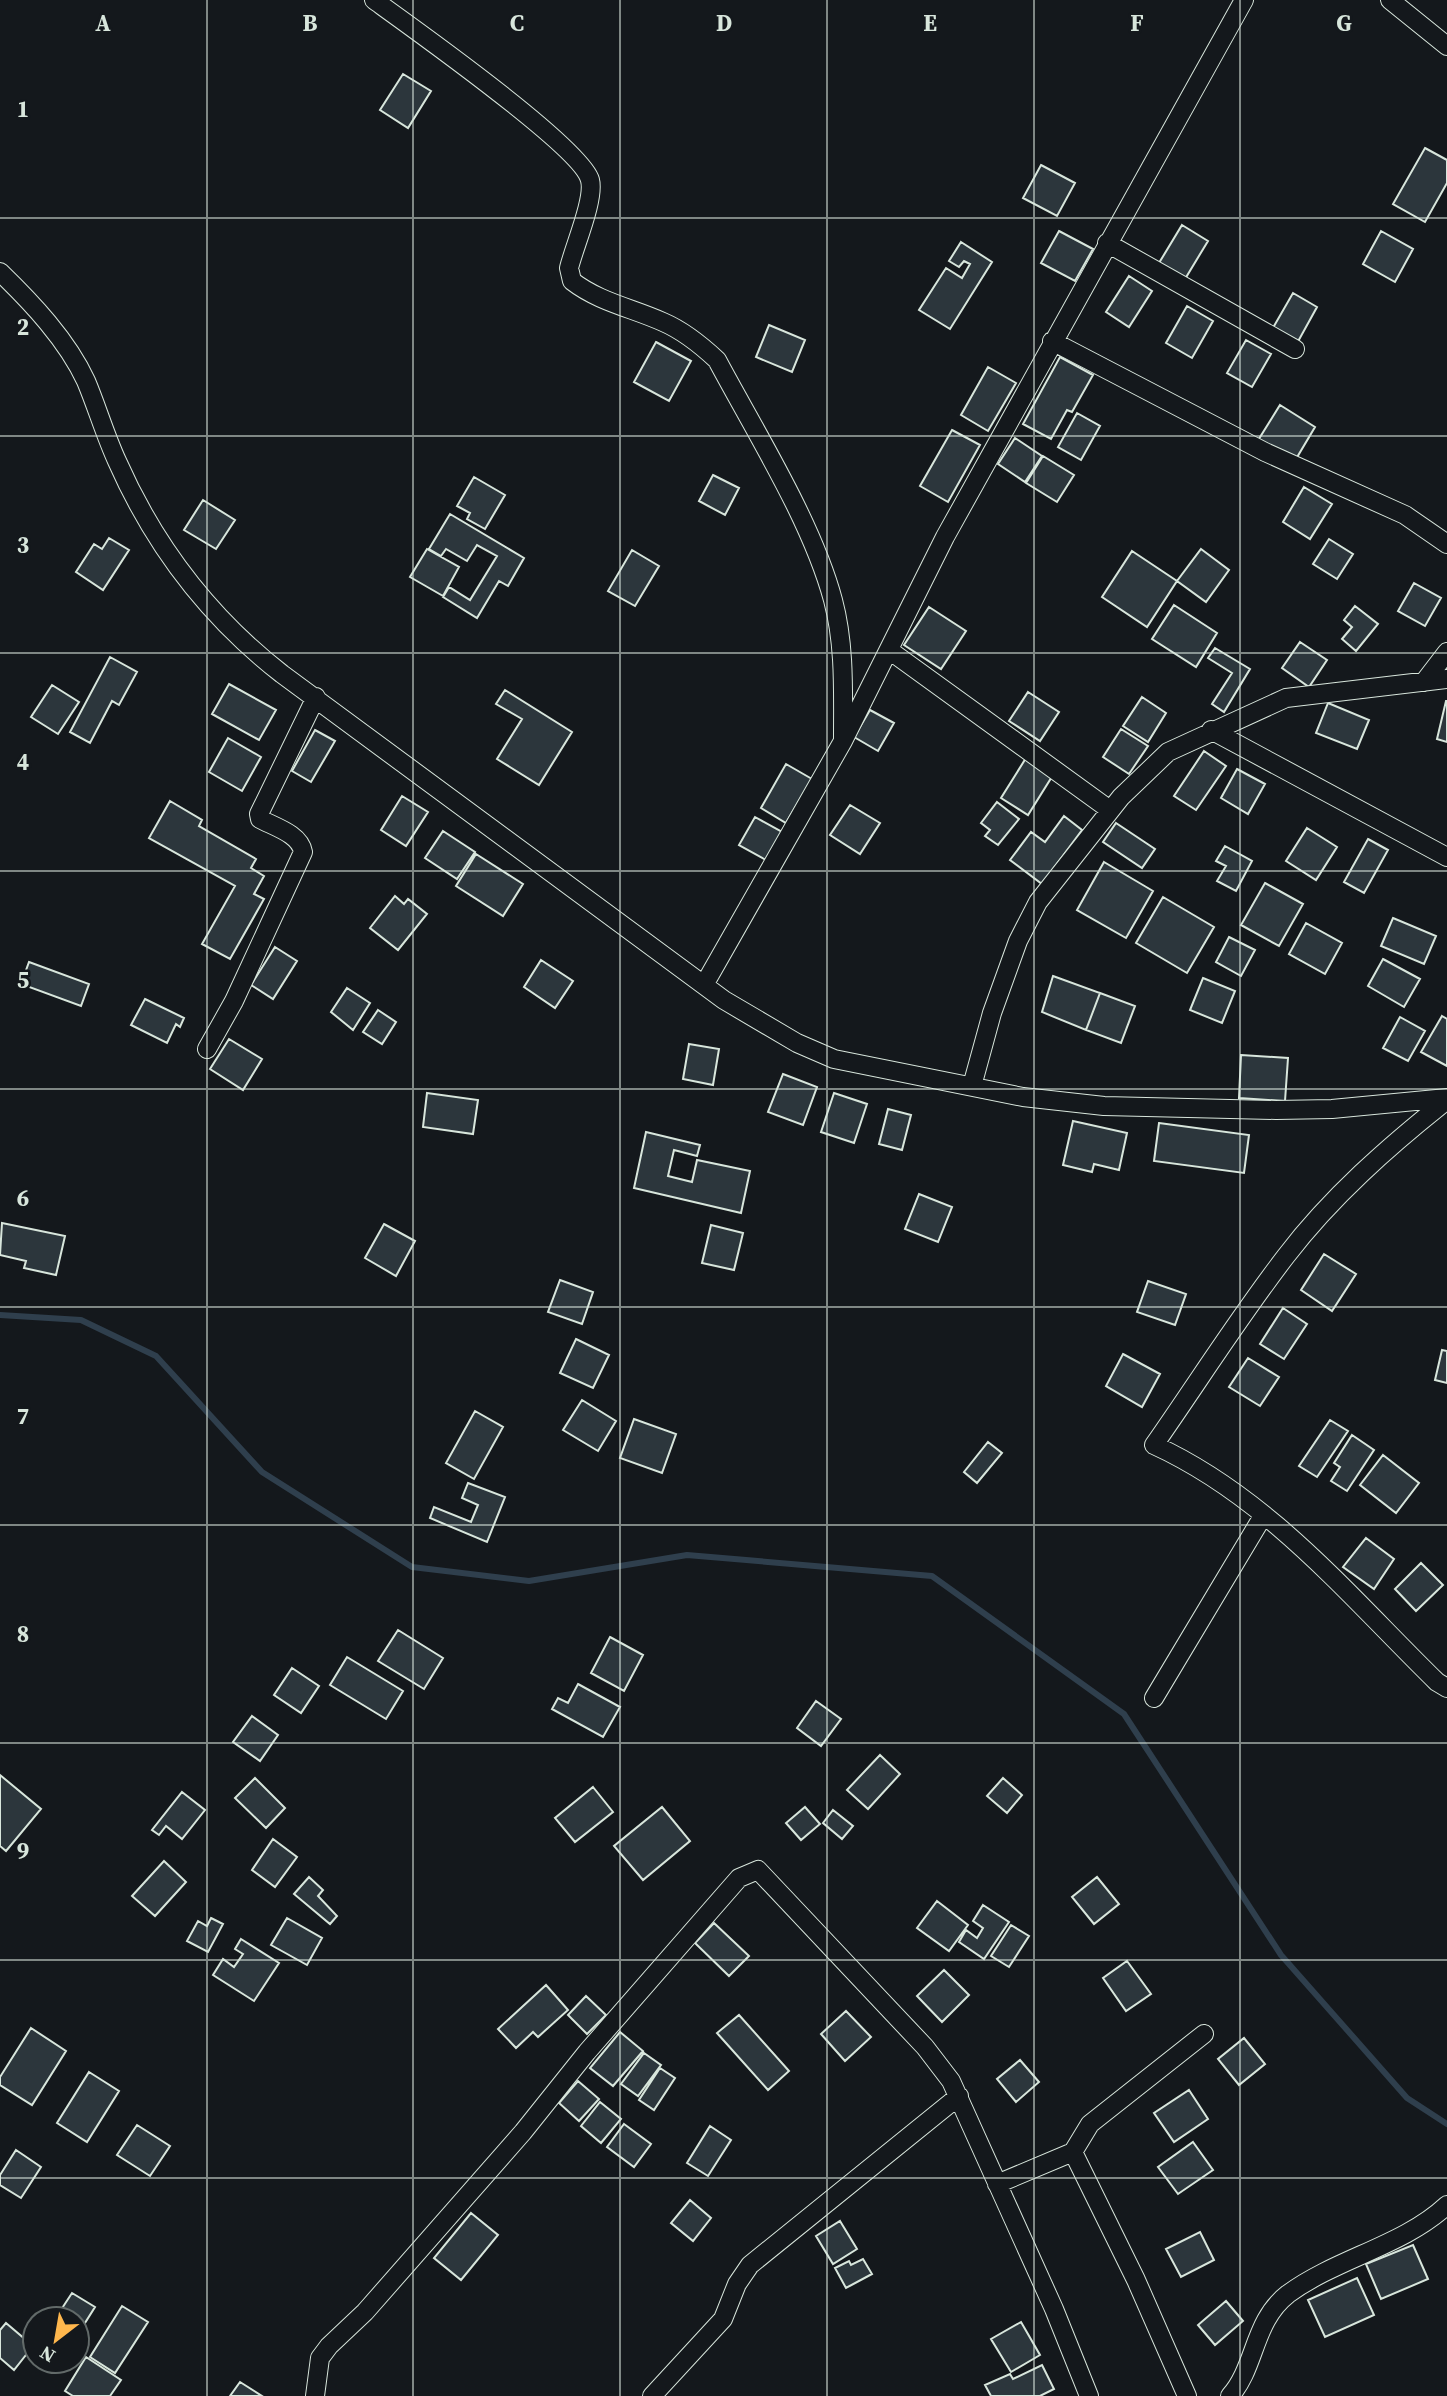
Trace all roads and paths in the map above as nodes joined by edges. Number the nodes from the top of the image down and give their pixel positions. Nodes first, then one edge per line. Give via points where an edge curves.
1 (374, 0) edge
2 (1244, 0) edge
3 (1390, 0) edge
4 (1447, 46) edge
5 (1107, 243) junction
6 (0, 272) edge
7 (1052, 341) junction
8 (1295, 349) dead end
9 (1447, 544) edge
10 (889, 650) junction
11 (1447, 652) edge
12 (1447, 679) edge
13 (1424, 682) junction
14 (316, 697) junction
15 (1211, 730) junction
16 (843, 741) junction
17 (1110, 810) junction
18 (1447, 857) edge
19 (704, 985) junction
20 (207, 1049) dead end
21 (972, 1086) junction
22 (1447, 1099) edge
23 (1263, 1516) junction
24 (1447, 1688) edge
25 (1154, 1698) dead end
26 (1204, 2034) dead end
27 (959, 2096) junction
28 (1073, 2152) junction
29 (997, 2184) junction
30 (1447, 2205) edge
31 (315, 2396) edge
32 (652, 2396) edge
33 (1089, 2396) edge
34 (1188, 2396) edge
35 (1230, 2396) edge

1 - 16 street via 553,137 584,166 591,182 569,268 572,281 586,292 664,322 717,360 821,564 834,602 844,662
2 - 5 street
3 - 4 street
5 - 7 street
5 - 8 street
6 - 14 street via 47,322 85,378 117,461 174,563 233,634
7 - 9 street via 1265,452 1405,516
7 - 10 street
10 - 16 street
10 - 17 street
11 - 13 street
12 - 13 street
13 - 15 street via 1304,693
14 - 19 street
14 - 20 street via 258,814 295,838 303,852
15 - 17 street via 1168,752
15 - 18 street
16 - 19 street
17 - 21 street via 1038,902 1018,942
19 - 21 street via 797,1043 834,1059
21 - 22 street via 1104,1106 1276,1111
22 - 23 street via 1355,1181 1287,1254 1154,1444 1216,1478
23 - 24 street via 1302,1547
23 - 25 street
26 - 28 street via 1090,2124
27 - 29 street
27 - 31 street via 925,2047 758,1870 749,1871 374,2302 329,2346 320,2358
27 - 32 street via 750,2265 723,2319
28 - 29 street
28 - 34 street
29 - 33 street
30 - 35 street via 1430,2221 1340,2263 1286,2295 1253,2343 1243,2378

